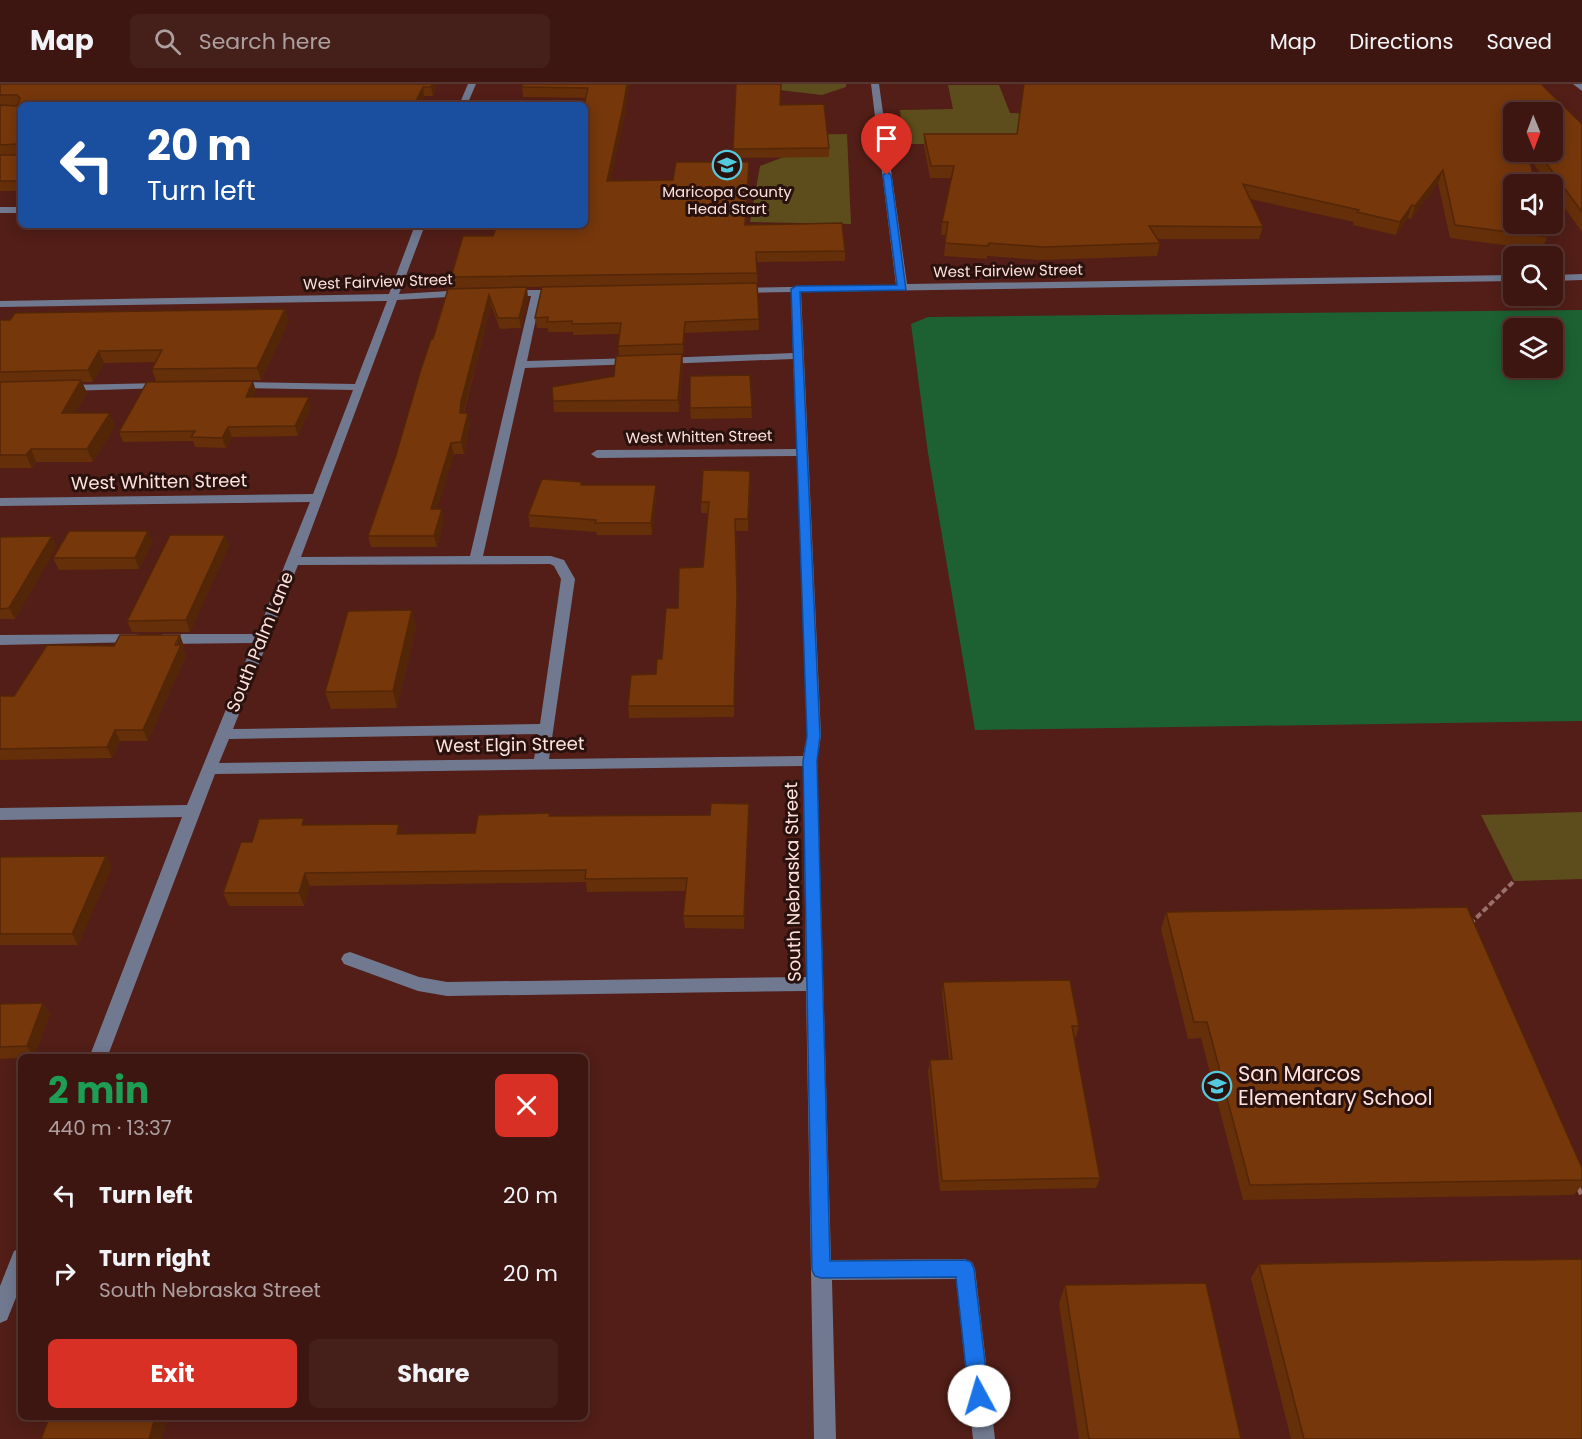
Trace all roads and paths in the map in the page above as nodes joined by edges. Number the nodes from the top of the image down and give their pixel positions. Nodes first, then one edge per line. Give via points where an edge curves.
1 (472, 84) edge
2 (875, 84) edge
3 (1577, 84) edge
4 (1582, 89) edge
5 (464, 102) edge
6 (0, 210) edge
7 (18, 210) edge
8 (419, 228) edge
9 (1582, 277) edge
10 (1503, 278) edge
11 (1563, 278) edge
12 (902, 288) junction
13 (796, 289) junction
14 (725, 290) edge
15 (537, 292) junction
16 (572, 292) edge
17 (472, 293) edge
18 (494, 293) edge
19 (394, 297) junction
20 (0, 304) edge
21 (798, 356) junction
22 (520, 365) junction
23 (177, 386) edge
24 (224, 386) edge
25 (360, 387) junction
26 (59, 388) edge
27 (802, 452) junction
28 (597, 454) dead end
29 (318, 498) junction
30 (0, 502) edge
31 (476, 560) junction
32 (292, 561) junction
33 (262, 638) junction
34 (0, 640) edge
35 (546, 729) junction
36 (223, 734) junction
37 (810, 761) junction
38 (541, 764) junction
39 (210, 769) junction
40 (192, 811) junction
41 (0, 814) edge
42 (1515, 881) dead end
43 (1464, 930) edge
44 (350, 959) dead end
45 (815, 984) junction
46 (100, 1054) edge
47 (1577, 1185) edge
48 (1582, 1196) edge
49 (18, 1266) edge
50 (821, 1270) junction
51 (0, 1313) edge
52 (825, 1439) edge
53 (984, 1439) edge

1 - 5 street
2 - 12 street
3 - 4 street
6 - 7 street
8 - 19 street, South Palm Lane
9 - 11 street
10 - 12 street, West Fairview Street
12 - 13 street, West Fairview Street
13 - 14 street, West Fairview Street
13 - 21 street, South Nebraska Street
15 - 16 street
15 - 18 street
15 - 22 street
17 - 19 street, West Fairview Street
19 - 20 street, West Fairview Street
19 - 25 street, South Palm Lane
21 - 22 street
21 - 27 street, South Nebraska Street
22 - 31 street
23 - 26 street
24 - 25 street
25 - 29 street, South Palm Lane
27 - 28 street, West Whitten Street
27 - 37 street, South Nebraska Street via 814,736
29 - 30 street, West Whitten Street
29 - 32 street, South Palm Lane
31 - 32 street
31 - 35 street via 551,560 559,563 568,579
32 - 33 street, South Palm Lane
33 - 34 street
33 - 36 street, South Palm Lane
35 - 36 street
35 - 38 street
36 - 39 street, South Palm Lane
37 - 38 street, West Elgin Street
37 - 45 street, South Nebraska Street
38 - 39 street, West Elgin Street
39 - 40 street, South Palm Lane
40 - 41 street
40 - 46 street, South Palm Lane
42 - 43 path
44 - 45 street via 418,984 447,989
45 - 50 street, South Nebraska Street
47 - 48 path
49 - 51 street
50 - 52 street, South Nebraska Street
50 - 53 street via 965,1269

